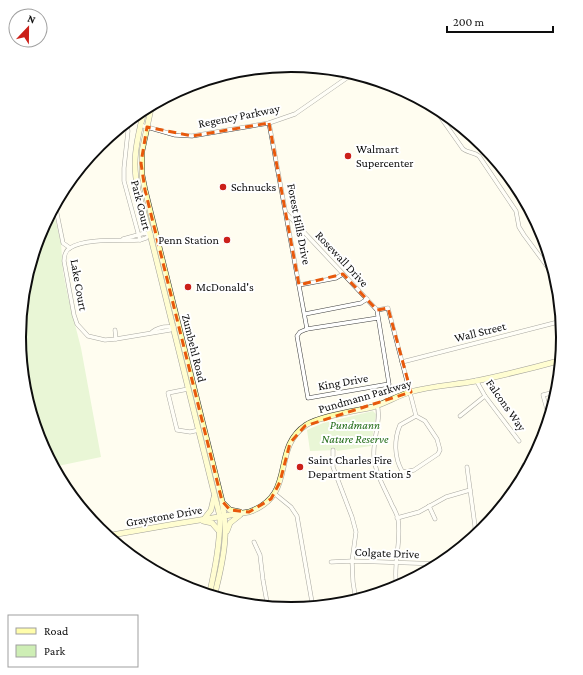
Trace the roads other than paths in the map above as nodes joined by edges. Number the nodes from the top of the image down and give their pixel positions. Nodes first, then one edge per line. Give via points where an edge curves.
1 (347, 78) edge
2 (150, 113) edge
3 (142, 118) edge
4 (442, 119) edge
5 (269, 123) junction
6 (140, 125) junction
7 (147, 127) junction
8 (127, 129) edge
9 (57, 213) edge
10 (287, 214) junction
11 (153, 234) junction
12 (138, 235) junction
13 (123, 239) junction
14 (140, 240) junction
15 (70, 248) junction
16 (546, 265) edge
17 (343, 274) junction
18 (299, 285) junction
19 (367, 300) junction
20 (377, 310) junction
21 (305, 314) junction
22 (378, 318) junction
23 (556, 323) edge
24 (178, 326) junction
25 (172, 327) junction
26 (307, 329) junction
27 (115, 330) dead end
28 (116, 340) junction
29 (402, 362) junction
30 (556, 362) edge
31 (476, 380) junction
32 (188, 389) junction
33 (410, 392) junction
34 (551, 393) edge
35 (485, 396) junction
36 (377, 406) junction
37 (547, 409) edge
38 (416, 416) junction
39 (460, 416) dead end
40 (201, 430) junction
41 (519, 441) dead end
42 (333, 450) dead end
43 (467, 467) dead end
44 (470, 490) junction
45 (214, 494) junction
46 (275, 494) junction
47 (222, 501) junction
48 (429, 506) junction
49 (249, 512) junction
50 (242, 513) junction
51 (222, 517) junction
52 (398, 518) junction
53 (204, 519) junction
54 (435, 519) dead end
55 (196, 520) junction
56 (475, 529) edge
57 (220, 532) junction
58 (114, 535) edge
59 (226, 538) junction
60 (254, 542) dead end
61 (352, 561) junction
62 (331, 562) dead end
63 (396, 563) junction
64 (429, 564) edge
65 (397, 581) edge
66 (210, 590) edge
67 (215, 592) edge
68 (355, 595) edge
69 (267, 602) edge
70 (312, 602) edge

1 - 5 street, Regency Parkway via 295,114
2 - 7 main road, Zumbehl Road
3 - 6 main road, Zumbehl Road
4 - 16 street via 463,149 479,156 516,211 520,230
5 - 7 street, Regency Parkway via 192,136
5 - 10 street, Forest Hills Drive
6 - 7 street, Regency Parkway
6 - 11 main road, Zumbehl Road via 136,170 139,193
7 - 11 main road, Zumbehl Road via 142,151 142,175
8 - 12 street, Park Court via 124,181
9 - 15 street via 64,243
10 - 17 street, Rosewall Drive
10 - 18 street, Forest Hills Drive
11 - 12 street, Lake Court
11 - 14 street
11 - 24 main road, Zumbehl Road
11 - 25 main road, Zumbehl Road
12 - 13 street, Lake Court
12 - 14 street, Park Court
13 - 14 street, Lake Court
13 - 15 street, Lake Court via 90,242
15 - 28 street, Lake Court via 64,255 64,261 77,324 88,336
17 - 18 street via 336,278
17 - 19 street, Rosewall Drive
18 - 21 street, Forest Hills Drive
19 - 20 street, Rosewall Drive
19 - 21 street, Rosewall Drive
20 - 22 street
20 - 29 street, Rosewall Drive via 388,308
21 - 26 street, Forest Hills Drive
22 - 26 street
22 - 26 street, King Drive via 389,384 308,398 297,336
23 - 29 street, Wall Street
24 - 25 street, Lake Court
24 - 40 main road, Zumbehl Road
25 - 28 street, Lake Court
25 - 32 main road, Zumbehl Road
27 - 28 street
29 - 33 street
30 - 31 main road, Pundmann Parkway
31 - 33 main road, Pundmann Parkway
31 - 35 street, Falcons Way
32 - 40 main road, Zumbehl Road
32 - 40 street via 168,393 177,430
33 - 36 main road, Pundmann Parkway
33 - 38 street
34 - 37 street via 543,395
35 - 39 street
35 - 41 street, Falcons Way
36 - 46 main road, Pundmann Parkway via 315,421 305,426 287,449
36 - 52 street via 379,412 374,446 375,467
38 - 38 street via 400,425 396,437 398,461 405,472 420,466 440,450 437,439 426,421
40 - 45 main road, Zumbehl Road
40 - 47 main road, Zumbehl Road
42 - 61 street via 333,467 356,532
43 - 44 street
44 - 48 street via 446,497
44 - 56 street
45 - 51 main road, Zumbehl Road
45 - 53 main road via 211,510
46 - 49 main road via 266,504
46 - 70 street via 291,507 297,516
47 - 49 main road via 230,510
47 - 51 main road, Zumbehl Road
48 - 52 street
48 - 54 street
49 - 50 main road
50 - 51 main road
50 - 59 main road via 230,523
51 - 53 main road, Graystone Drive
51 - 57 main road, Zumbehl Road
51 - 59 main road, Zumbehl Road
52 - 63 street
53 - 55 main road, Graystone Drive
55 - 57 main road via 212,523
55 - 58 main road, Graystone Drive
57 - 66 main road, Zumbehl Road
59 - 67 main road, Zumbehl Road
60 - 69 street via 260,555
61 - 62 street, Colgate Drive
61 - 63 street, Colgate Drive
61 - 68 street
63 - 64 street, Colgate Drive
63 - 65 street

